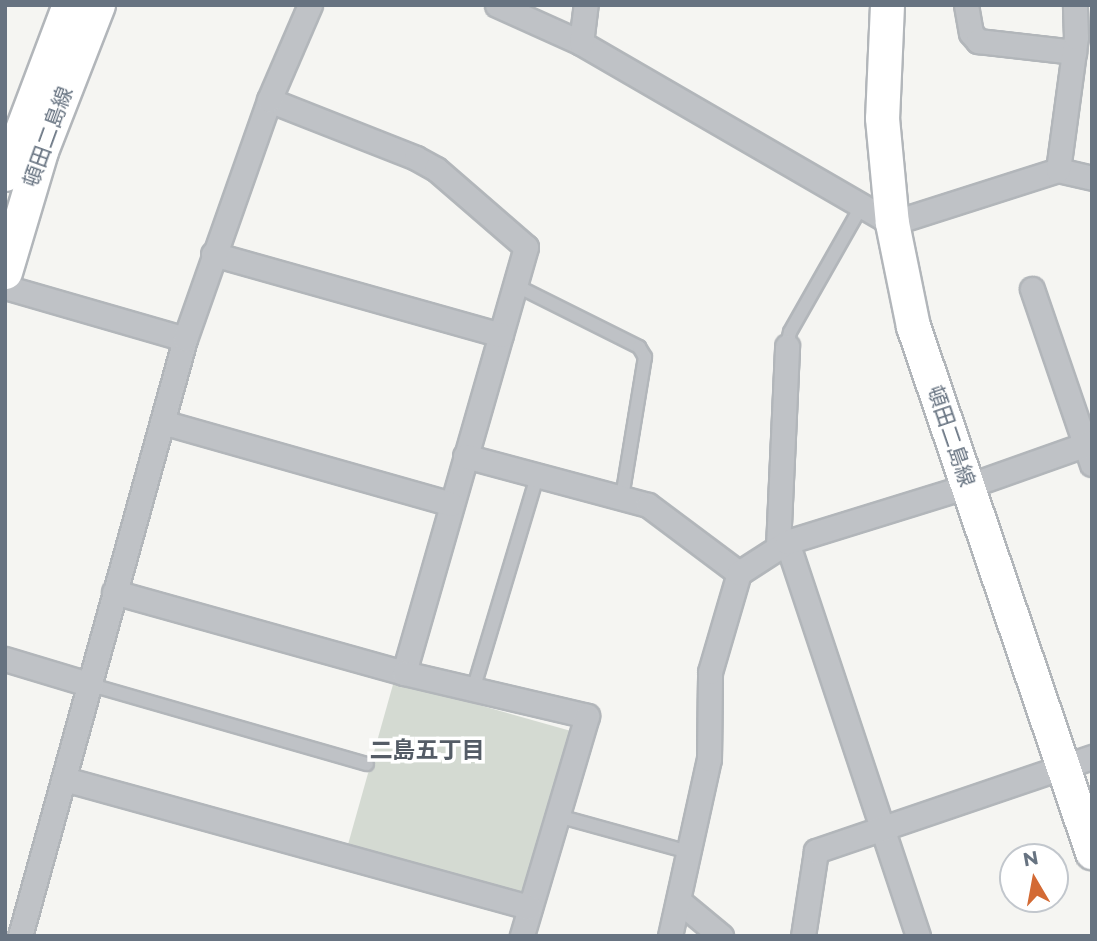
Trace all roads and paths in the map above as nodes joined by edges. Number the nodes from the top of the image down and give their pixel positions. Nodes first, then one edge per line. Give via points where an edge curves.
1 (69, 5) edge
2 (98, 5) edge
3 (310, 5) edge
4 (497, 5) edge
5 (586, 5) edge
6 (887, 5) edge
7 (966, 5) edge
8 (1076, 5) edge
9 (582, 43) junction
10 (1074, 52) junction
11 (270, 100) junction
12 (1058, 170) junction
13 (5, 174) edge
14 (1092, 178) edge
15 (862, 205) junction
16 (892, 223) junction
17 (213, 254) junction
18 (5, 272) edge
19 (515, 285) junction
20 (5, 287) edge
21 (1032, 289) dead end
22 (501, 335) junction
23 (185, 338) junction
24 (787, 346) joint
25 (162, 422) junction
26 (1089, 450) edge
27 (465, 456) junction
28 (537, 476) junction
29 (968, 486) junction
30 (622, 498) junction
31 (452, 504) junction
32 (783, 544) junction
33 (739, 573) junction
34 (114, 592) junction
35 (5, 659) edge
36 (404, 673) junction
37 (91, 685) junction
38 (473, 690) junction
39 (1077, 762) edge
40 (367, 764) dead end
41 (64, 779) junction
42 (558, 816) junction
43 (883, 829) junction
44 (692, 852) junction
45 (1092, 852) edge
46 (679, 901) junction
47 (530, 907) junction
48 (20, 936) edge
49 (522, 936) edge
50 (670, 936) edge
51 (721, 936) edge
52 (803, 936) edge
53 (919, 936) edge

1 - 13 main road, 頓田二島線
2 - 18 main road, 頓田二島線 via 41,151
3 - 11 street
4 - 9 street
5 - 9 street
6 - 16 main road, 頓田二島線 via 882,118
7 - 10 street via 971,33 978,41
8 - 10 street
9 - 15 street
10 - 12 street
11 - 17 street
11 - 19 street via 436,169 526,247
12 - 14 street
12 - 16 street
15 - 16 street
15 - 24 lane
16 - 29 main road, 頓田二島線 via 914,326
17 - 22 street
17 - 23 street
19 - 22 street
19 - 30 lane via 639,347 645,357
20 - 23 street
21 - 26 street
22 - 27 street
23 - 25 street
24 - 32 street
25 - 31 street
25 - 34 street
26 - 29 street
27 - 28 street
27 - 31 street
28 - 30 street
28 - 38 lane
29 - 32 street
29 - 39 main road, 頓田二島線
30 - 33 street via 648,505
31 - 36 street
32 - 33 street
32 - 43 street
33 - 44 street via 710,672 709,759
34 - 36 street
34 - 37 street
35 - 37 street
36 - 38 street
37 - 40 lane
37 - 41 street
38 - 42 street via 587,716
39 - 43 street
39 - 45 main road, 頓田二島線
41 - 47 street
41 - 48 street
42 - 44 lane
42 - 47 street
43 - 52 street via 816,851
43 - 53 street
44 - 46 street
46 - 50 street
46 - 51 street
47 - 49 street

